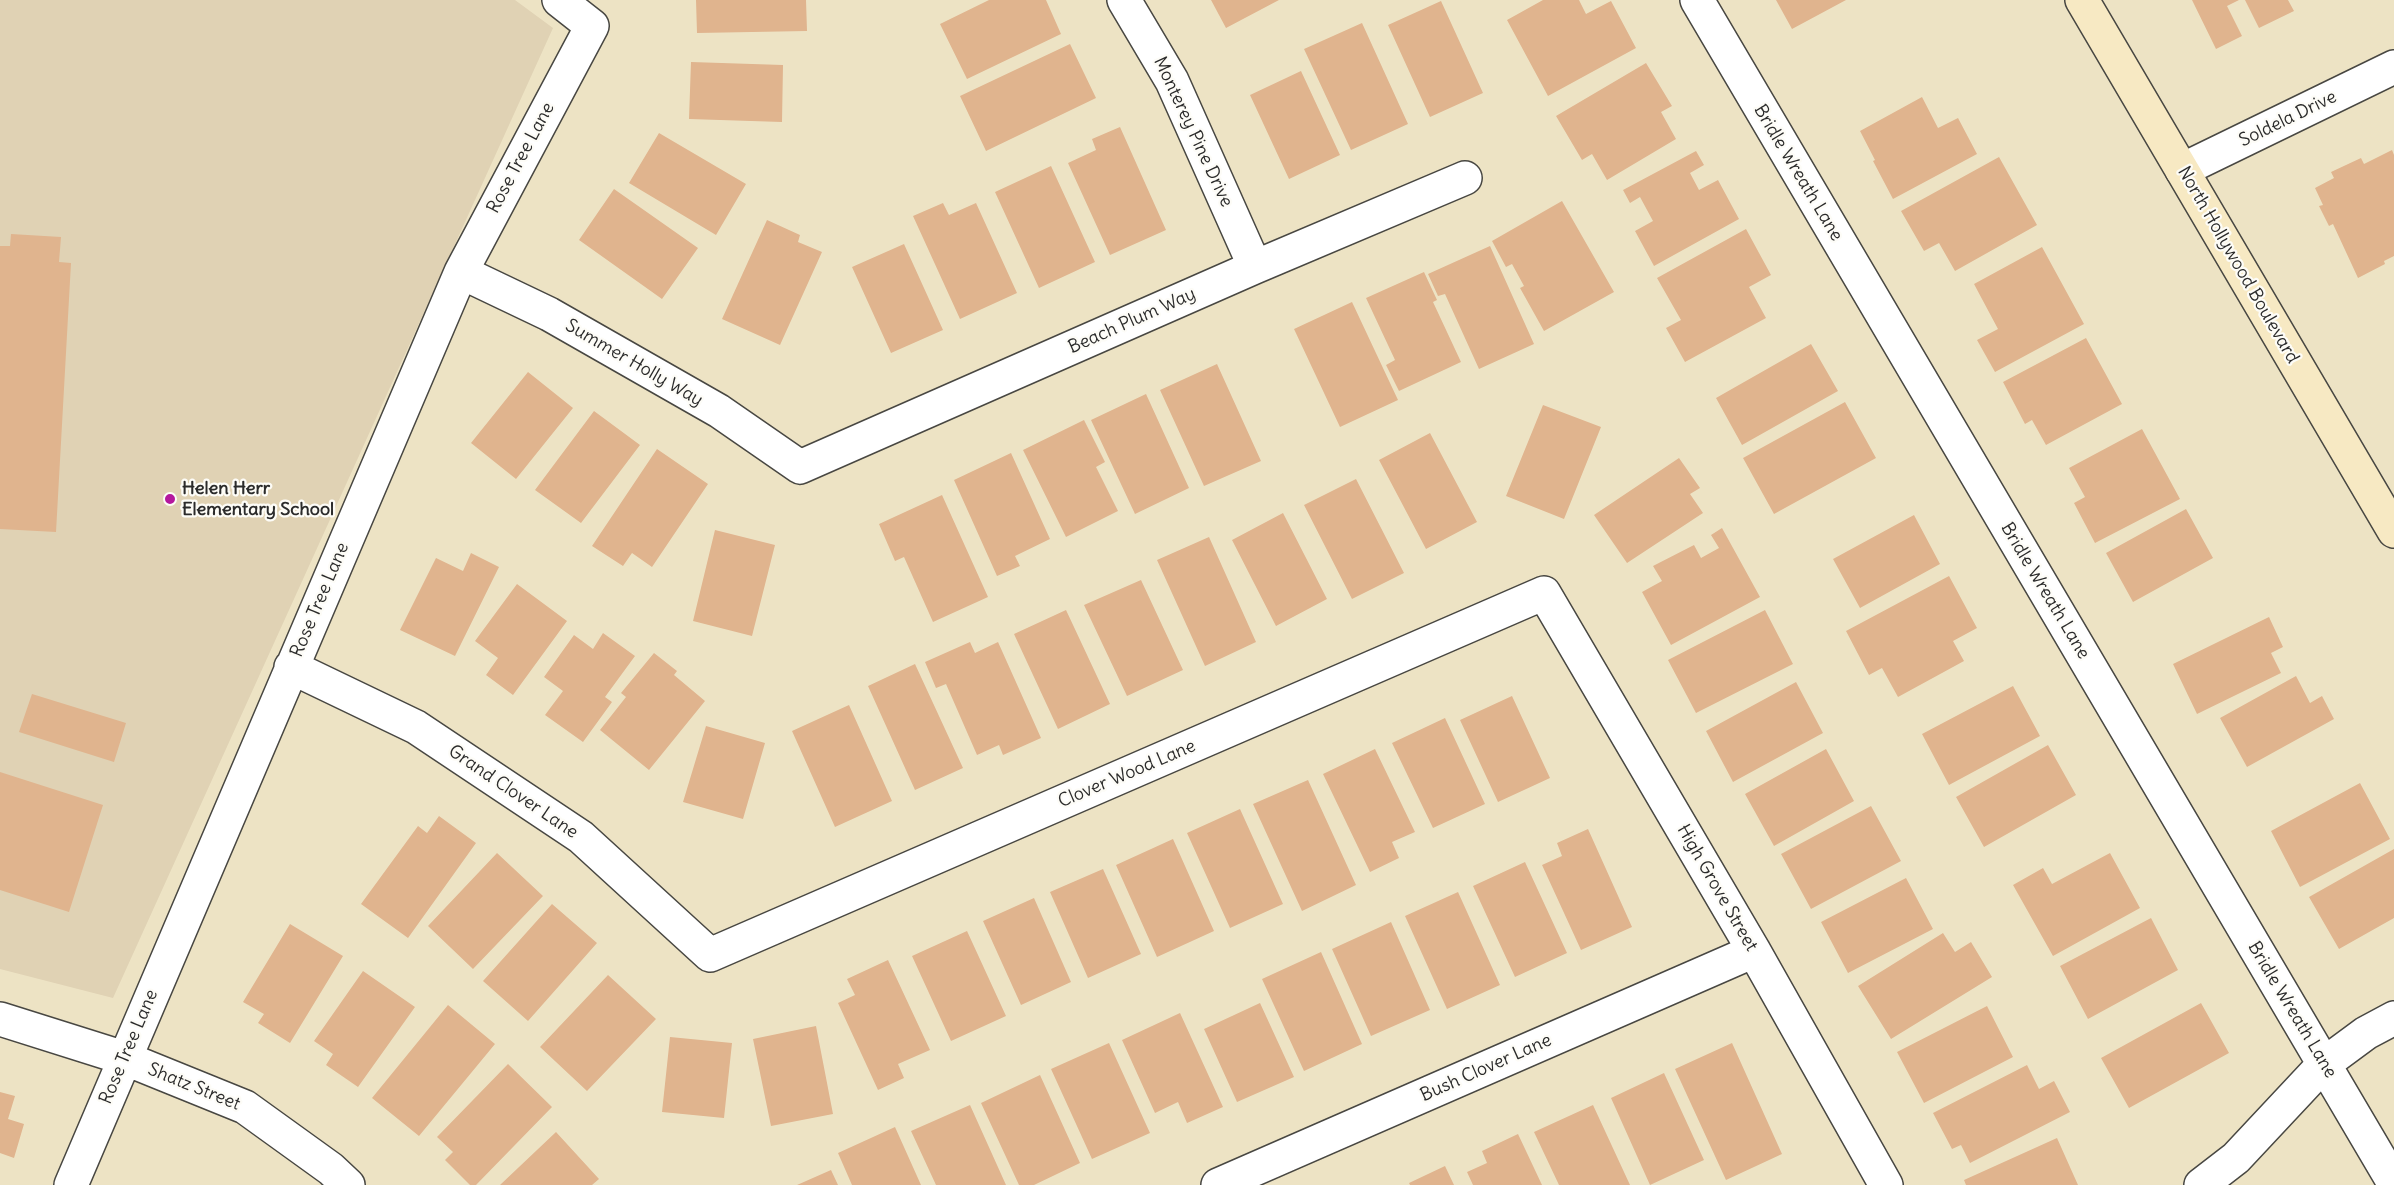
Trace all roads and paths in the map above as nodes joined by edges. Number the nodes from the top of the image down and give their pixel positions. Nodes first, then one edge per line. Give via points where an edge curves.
1 (559, 0) edge
2 (1124, 0) edge
3 (1696, 0) edge
4 (2082, 0) edge
5 (2394, 67) edge
6 (2182, 170) junction
7 (1465, 177) dead end
8 (1255, 267) junction
9 (460, 272) junction
10 (800, 467) joint
11 (2394, 531) edge
12 (1544, 593) joint
13 (291, 667) junction
14 (1754, 951) junction
15 (710, 955) joint
16 (2394, 1017) edge
17 (0, 1019) edge
18 (124, 1058) junction
19 (2324, 1064) junction
20 (2394, 1183) edge
21 (71, 1185) edge
22 (348, 1185) edge
23 (1218, 1185) edge
24 (1886, 1185) edge
25 (2201, 1185) edge

1 - 9 street, Rose Tree Lane via 592,26
2 - 8 street, Monterey Pine Drive via 1172,81
3 - 19 street, Bridle Wreath Lane
4 - 6 main road, North Hollywood Boulevard
5 - 6 street, Soldela Drive
6 - 11 main road, North Hollywood Boulevard
7 - 8 street, Beach Plum Way
8 - 10 street, Beach Plum Way
9 - 10 street, Summer Holly Way via 549,314 719,411
9 - 13 street, Rose Tree Lane
12 - 14 street, High Grove Street
12 - 15 street, Clover Wood Lane
13 - 15 street, Grand Clover Lane via 416,727 580,837
13 - 18 street, Rose Tree Lane
14 - 23 street, Bush Clover Lane
14 - 24 street, High Grove Street
16 - 19 street
17 - 18 street, Shatz Street
18 - 21 street, Rose Tree Lane
18 - 22 street, Shatz Street via 245,1107
19 - 20 street, Bridle Wreath Lane
19 - 25 street via 2236,1158

